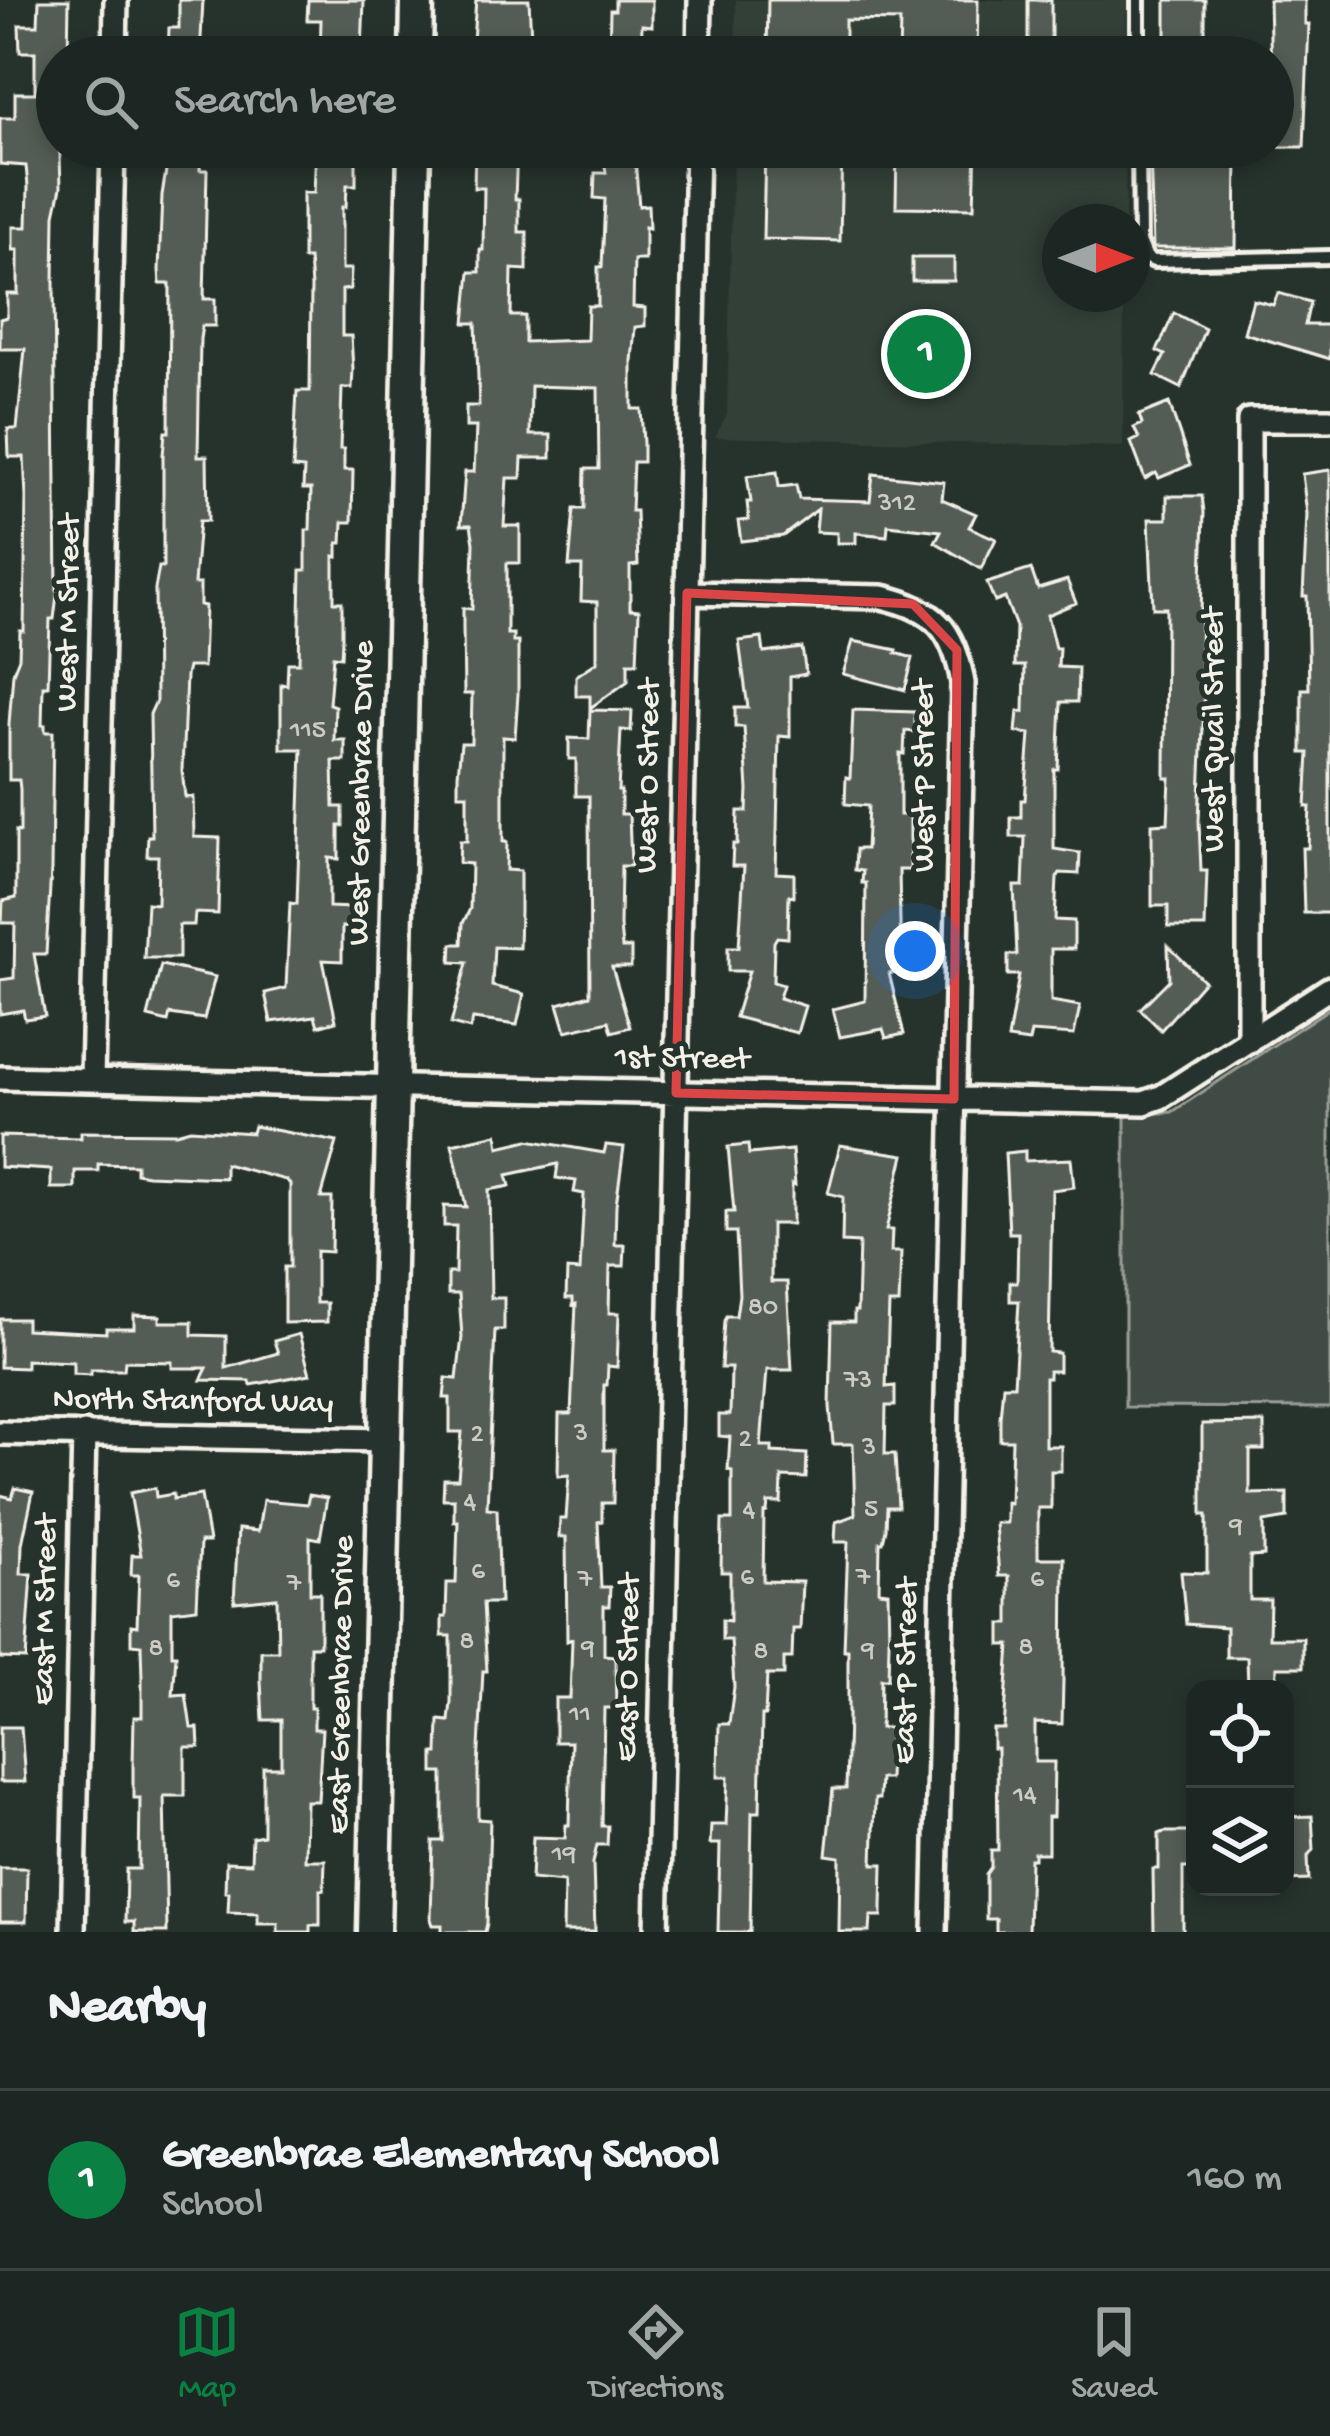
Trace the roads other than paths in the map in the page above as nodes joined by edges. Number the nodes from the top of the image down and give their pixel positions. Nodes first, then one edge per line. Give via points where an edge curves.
1 (116, 0) edge
2 (417, 0) edge
3 (700, 0) edge
4 (1138, 0) edge
5 (115, 36) edge
6 (416, 36) edge
7 (699, 36) edge
8 (1138, 36) edge
9 (113, 168) edge
10 (413, 168) edge
11 (697, 168) edge
12 (1139, 168) edge
13 (1330, 257) edge
14 (1330, 420) edge
15 (687, 593) junction
16 (1330, 988) edge
17 (1249, 1041) junction
18 (0, 1078) edge
19 (92, 1080) junction
20 (393, 1086) junction
21 (676, 1093) junction
22 (954, 1099) junction
23 (668, 1406) joint
24 (947, 1411) joint
25 (0, 1433) edge
26 (84, 1433) junction
27 (385, 1440) junction
28 (73, 1932) edge
29 (374, 1932) edge
30 (657, 1932) edge
31 (935, 1932) edge

1 - 5 street
2 - 6 street
3 - 7 street
4 - 8 lane
9 - 19 street, West M Street
10 - 20 street, West Greenbrae Drive
11 - 15 street, West O Street
12 - 13 lane via 1147,258
14 - 17 street, West Quail Street via 1250,420
15 - 21 street, West O Street
15 - 22 street, West P Street via 881,597 913,604 940,623 957,650 963,682
16 - 17 street, 1st Street
17 - 22 street, 1st Street via 1144,1103
18 - 19 street, 1st Street
19 - 20 street, 1st Street
20 - 21 street, 1st Street
20 - 27 street, West Greenbrae Drive
21 - 22 street, 1st Street
21 - 23 street, West O Street
22 - 24 street, West P Street
23 - 30 street, East O Street
24 - 31 street, East P Street
25 - 26 street, North Stanford Way
26 - 27 street, North Stanford Way
26 - 28 street, East M Street
27 - 29 street, East Greenbrae Drive

